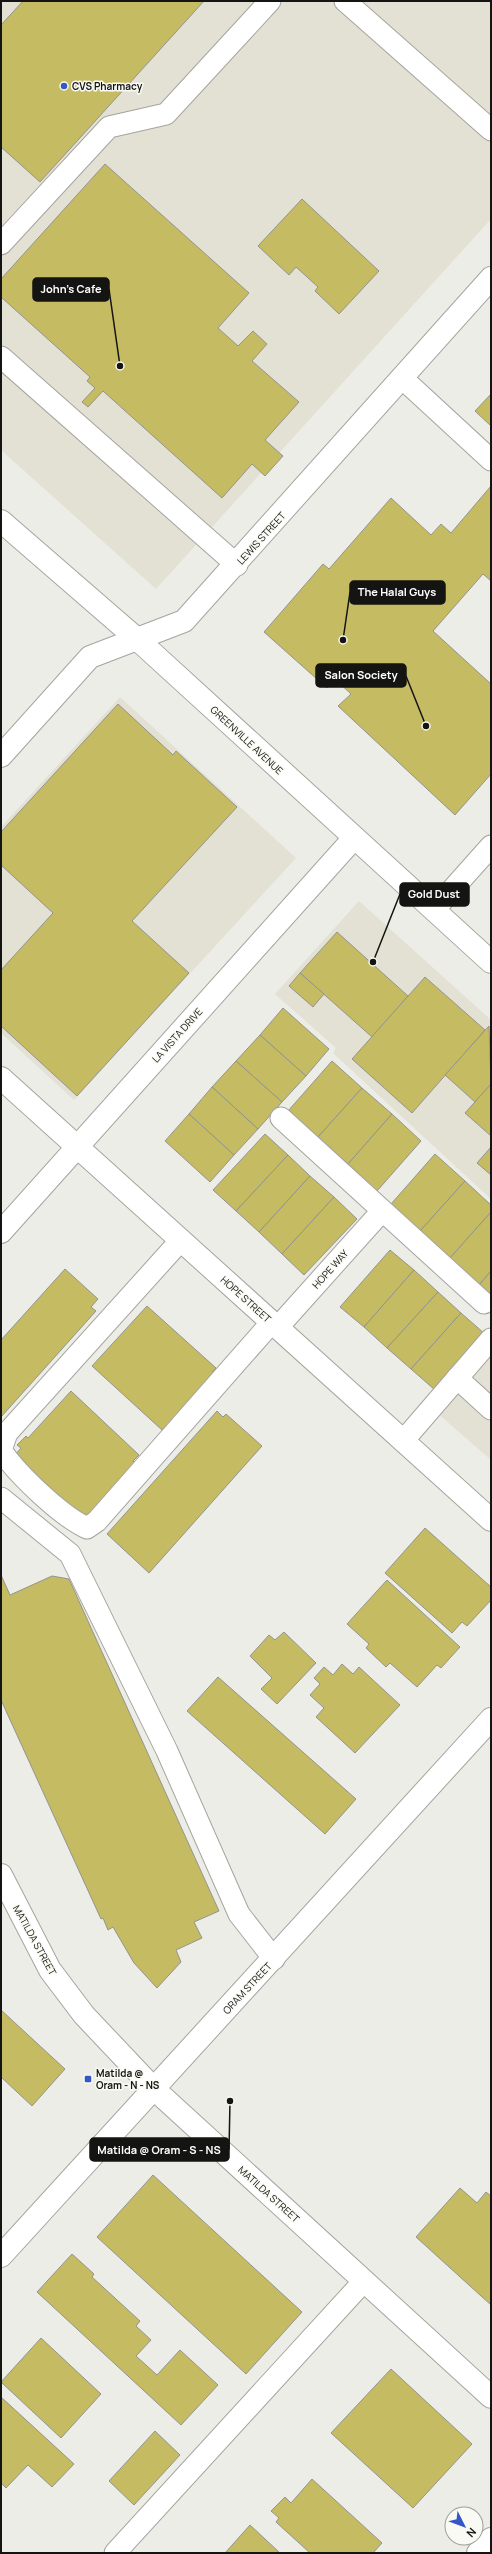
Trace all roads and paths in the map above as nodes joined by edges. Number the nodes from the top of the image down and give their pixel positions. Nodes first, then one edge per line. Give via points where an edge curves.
1 (270, 1) edge
2 (345, 1) edge
3 (491, 130) edge
4 (1, 244) edge
5 (491, 278) edge
6 (1, 357) edge
7 (402, 378) junction
8 (491, 460) edge
9 (1, 521) edge
10 (237, 564) junction
11 (137, 639) junction
12 (1, 756) edge
13 (354, 838) junction
14 (491, 846) edge
15 (434, 910) junction
16 (491, 962) edge
17 (1, 1078) edge
18 (281, 1118) dead end
19 (78, 1147) junction
20 (382, 1211) junction
21 (1, 1232) edge
22 (181, 1240) junction
23 (484, 1303) dead end
24 (275, 1325) junction
25 (491, 1340) edge
26 (457, 1378) junction
27 (491, 1409) edge
28 (403, 1441) junction
29 (1, 1498) edge
30 (491, 1520) edge
31 (491, 1719) edge
32 (1, 1875) edge
33 (274, 1959) junction
34 (153, 2088) junction
35 (1, 2256) edge
36 (364, 2281) junction
37 (491, 2397) edge
38 (491, 2539) edge
39 (115, 2553) edge
40 (478, 2553) edge

1 - 4 lane via 166,114 109,127
2 - 3 lane
5 - 7 street, LEWIS STREET
6 - 10 lane
7 - 8 lane
7 - 10 street, LEWIS STREET
9 - 11 street, GREENVILLE AVENUE
10 - 11 street, LEWIS STREET via 184,621
11 - 12 street, LEWIS STREET via 90,657
11 - 13 street, GREENVILLE AVENUE
13 - 15 street, GREENVILLE AVENUE
13 - 19 street, LA VISTA DRIVE
14 - 15 lane
15 - 16 street, GREENVILLE AVENUE
17 - 19 street, HOPE STREET
18 - 20 lane
19 - 21 street, LA VISTA DRIVE
19 - 22 street, HOPE STREET
20 - 23 lane
20 - 24 lane, HOPE WAY
22 - 24 street, HOPE STREET
22 - 24 lane, HOPE WAY via 7,1434 1,1450 11,1465 74,1522 87,1528 97,1521 237,1360
24 - 28 street, HOPE STREET
25 - 26 lane
26 - 27 lane
26 - 28 lane
28 - 30 street, HOPE STREET
29 - 33 lane via 70,1554 168,1751 238,1914
31 - 33 street, ORAM STREET
32 - 34 street, MATILDA STREET via 50,1970 84,2015
33 - 34 street, ORAM STREET
34 - 35 street, ORAM STREET
34 - 36 street, MATILDA STREET
36 - 37 street, MATILDA STREET
36 - 39 lane
38 - 40 street

